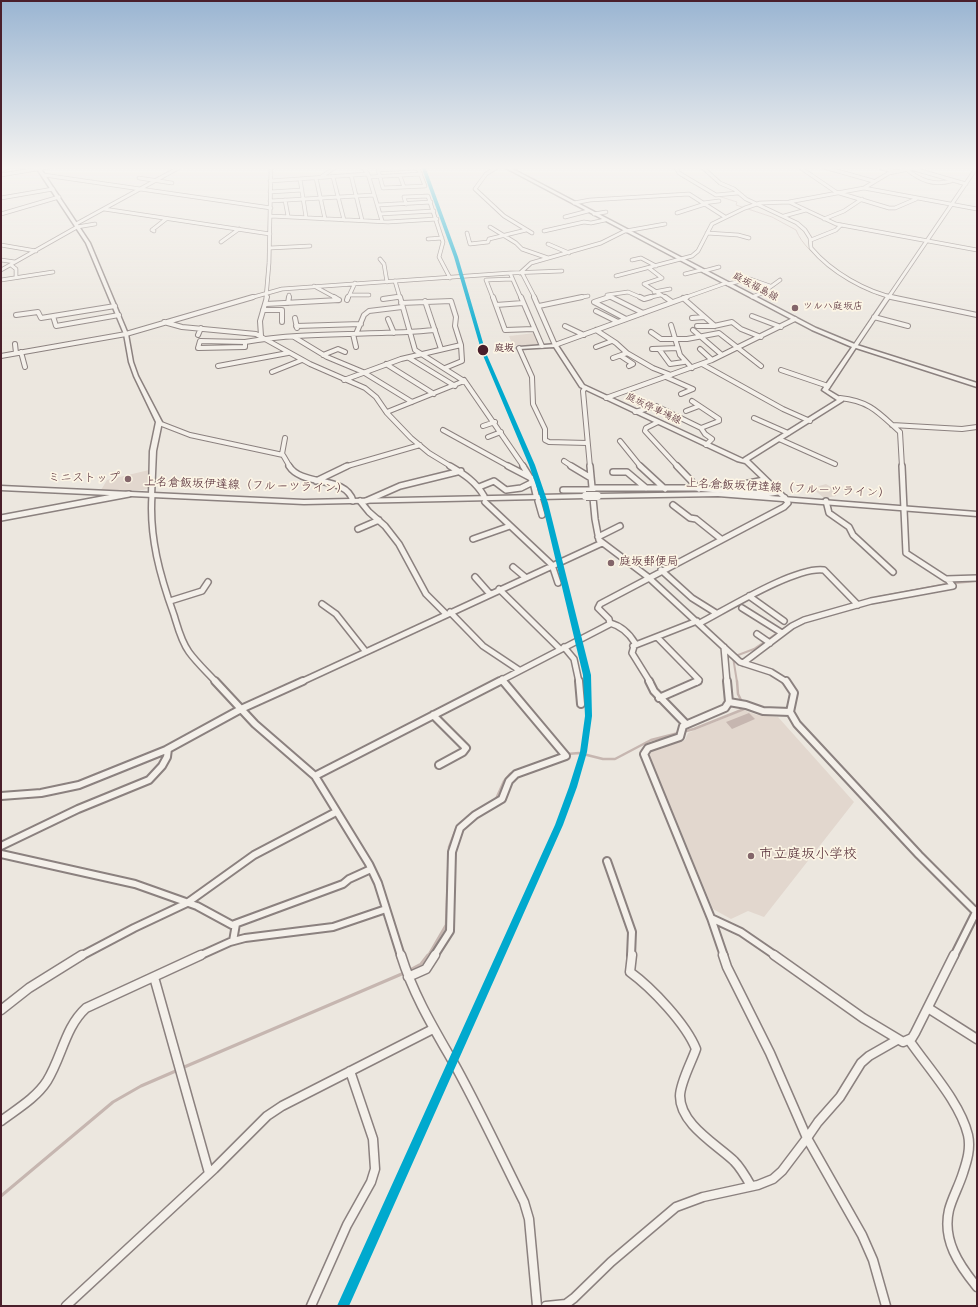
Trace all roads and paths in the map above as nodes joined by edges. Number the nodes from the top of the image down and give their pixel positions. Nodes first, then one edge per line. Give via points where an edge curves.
1 (74, 227) edge
2 (78, 227) edge
3 (156, 227) edge
4 (224, 227) edge
5 (270, 227) edge
6 (439, 227) edge
7 (490, 227) dead end
8 (521, 227) edge
9 (564, 227) edge
10 (618, 227) edge
11 (648, 227) edge
12 (710, 227) edge
13 (802, 227) edge
14 (839, 227) edge
15 (852, 227) edge
16 (937, 227) edge
17 (239, 229) junction
18 (526, 230) junction
19 (154, 231) dead end
20 (626, 231) junction
21 (544, 232) dead end
22 (467, 233) dead end
23 (532, 233) dead end
24 (706, 233) junction
25 (270, 234) junction
26 (504, 236) junction
27 (442, 238) junction
28 (749, 238) dead end
29 (428, 239) dead end
30 (811, 240) junction
31 (927, 241) junction
32 (221, 242) dead end
33 (548, 244) dead end
34 (1, 245) edge
35 (310, 246) dead end
36 (270, 248) junction
37 (977, 250) edge
38 (36, 251) junction
39 (569, 253) junction
40 (548, 258) junction
41 (1, 260) edge
42 (380, 260) dead end
43 (632, 260) dead end
44 (682, 260) junction
45 (15, 262) junction
46 (11, 264) junction
47 (656, 266) junction
48 (719, 267) dead end
49 (649, 268) junction
50 (1, 270) edge
51 (703, 270) junction
52 (562, 271) dead end
53 (54, 272) dead end
54 (521, 273) junction
55 (510, 274) junction
56 (685, 274) dead end
57 (616, 276) dead end
58 (16, 277) junction
59 (450, 278) junction
60 (512, 279) junction
61 (1, 280) edge
62 (780, 280) dead end
63 (395, 281) junction
64 (387, 282) junction
65 (355, 283) junction
66 (727, 283) junction
67 (314, 286) junction
68 (770, 286) junction
69 (670, 288) dead end
70 (654, 292) junction
71 (267, 293) junction
72 (289, 295) dead end
73 (350, 295) junction
74 (369, 295) dead end
75 (660, 295) junction
76 (588, 296) dead end
77 (752, 296) junction
78 (400, 297) junction
79 (610, 297) junction
80 (888, 297) junction
81 (683, 298) junction
82 (383, 299) dead end
83 (347, 300) dead end
84 (424, 301) junction
85 (672, 302) junction
86 (288, 303) junction
87 (523, 303) junction
88 (266, 304) junction
89 (496, 304) junction
90 (401, 305) junction
91 (115, 306) junction
92 (539, 306) junction
93 (263, 310) junction
94 (596, 311) dead end
95 (643, 313) junction
96 (16, 315) dead end
97 (119, 315) junction
98 (977, 315) edge
99 (52, 316) junction
100 (752, 316) dead end
101 (704, 317) junction
102 (295, 318) dead end
103 (692, 318) dead end
104 (874, 318) junction
105 (155, 319) dead end
106 (388, 319) dead end
107 (626, 319) junction
108 (795, 320) junction
109 (164, 322) junction
110 (282, 322) dead end
111 (618, 322) junction
112 (158, 324) junction
113 (361, 324) junction
114 (320, 325) junction
115 (671, 325) dead end
116 (565, 326) dead end
117 (696, 326) dead end
118 (714, 326) junction
119 (908, 326) dead end
120 (781, 327) junction
121 (200, 328) junction
122 (534, 328) junction
123 (435, 330) junction
124 (596, 330) junction
125 (693, 330) dead end
126 (410, 332) junction
127 (651, 332) dead end
128 (394, 333) junction
129 (719, 333) junction
130 (126, 334) junction
131 (355, 334) junction
132 (198, 335) dead end
133 (584, 335) junction
134 (320, 336) junction
135 (263, 337) junction
136 (294, 337) junction
137 (701, 337) junction
138 (760, 337) junction
139 (673, 339) junction
140 (612, 341) junction
141 (245, 342) junction
142 (15, 344) dead end
143 (461, 345) junction
144 (555, 345) junction
145 (542, 346) junction
146 (855, 346) junction
147 (356, 347) dead end
148 (596, 347) dead end
149 (519, 348) joint
150 (678, 348) junction
151 (736, 348) junction
152 (441, 349) junction
153 (652, 349) dead end
154 (659, 349) junction
155 (700, 349) dead end
156 (21, 352) junction
157 (288, 352) junction
158 (345, 352) dead end
159 (16, 353) junction
160 (627, 353) junction
161 (421, 354) junction
162 (323, 355) junction
163 (722, 355) junction
164 (1, 356) edge
165 (621, 356) junction
166 (409, 358) junction
167 (613, 358) dead end
168 (302, 360) junction
169 (712, 360) junction
170 (684, 362) junction
171 (386, 364) junction
172 (702, 364) junction
173 (218, 366) dead end
174 (629, 366) dead end
175 (761, 366) dead end
176 (25, 367) dead end
177 (445, 368) junction
178 (692, 368) junction
179 (782, 370) dead end
180 (272, 372) dead end
181 (363, 372) junction
182 (671, 375) junction
183 (666, 377) junction
184 (344, 380) junction
185 (464, 380) junction
186 (977, 385) edge
187 (455, 386) junction
188 (828, 386) junction
189 (585, 388) junction
190 (434, 394) junction
191 (681, 394) dead end
192 (606, 398) junction
193 (840, 398) junction
194 (692, 401) dead end
195 (412, 402) junction
196 (700, 406) junction
197 (686, 411) dead end
198 (387, 412) junction
199 (635, 412) junction
200 (754, 418) dead end
201 (810, 421) junction
202 (495, 422) junction
203 (658, 422) junction
204 (159, 423) junction
205 (892, 425) junction
206 (483, 426) dead end
207 (977, 427) edge
208 (701, 428) junction
209 (443, 430) dead end
210 (501, 432) junction
211 (788, 433) junction
212 (488, 437) dead end
213 (286, 438) dead end
214 (780, 439) junction
215 (620, 441) dead end
216 (587, 443) junction
217 (420, 445) junction
218 (706, 445) junction
219 (282, 454) junction
220 (564, 461) dead end
221 (747, 462) junction
222 (835, 464) dead end
223 (461, 472) junction
224 (613, 472) dead end
225 (591, 478) junction
226 (532, 480) junction
227 (764, 480) junction
228 (316, 481) junction
229 (479, 487) junction
230 (1, 488) edge
231 (646, 488) junction
232 (592, 489) junction
233 (664, 489) junction
234 (699, 489) junction
235 (563, 490) dead end
236 (751, 492) junction
237 (778, 492) junction
238 (129, 494) junction
239 (152, 495) junction
240 (484, 496) dead end
241 (538, 498) junction
242 (785, 498) junction
243 (360, 501) junction
244 (826, 501) junction
245 (486, 502) dead end
246 (673, 505) dead end
247 (903, 508) junction
248 (977, 514) edge
249 (542, 515) dead end
250 (1, 518) edge
251 (379, 520) junction
252 (510, 526) junction
253 (620, 526) dead end
254 (358, 529) dead end
255 (598, 537) junction
256 (473, 539) dead end
257 (721, 539) junction
258 (602, 543) junction
259 (552, 564) junction
260 (513, 567) dead end
261 (661, 570) junction
262 (892, 572) dead end
263 (474, 577) dead end
264 (525, 577) junction
265 (648, 577) junction
266 (977, 578) edge
267 (948, 580) junction
268 (208, 582) dead end
269 (558, 583) dead end
270 (499, 590) junction
271 (490, 594) junction
272 (749, 596) junction
273 (170, 601) junction
274 (322, 604) dead end
275 (858, 605) junction
276 (742, 608) dead end
277 (448, 613) junction
278 (716, 613) junction
279 (784, 621) dead end
280 (698, 622) junction
281 (610, 623) junction
282 (782, 633) junction
283 (757, 634) dead end
284 (657, 638) junction
285 (770, 643) junction
286 (633, 646) junction
287 (724, 647) junction
288 (562, 648) junction
289 (366, 652) junction
290 (741, 662) junction
291 (519, 670) junction
292 (502, 679) junction
293 (659, 698) junction
294 (732, 703) junction
295 (581, 704) dead end
296 (241, 709) junction
297 (790, 712) junction
298 (433, 715) junction
299 (686, 724) junction
300 (168, 749) junction
301 (440, 765) dead end
302 (315, 776) junction
303 (1, 796) edge
304 (336, 812) junction
305 (1, 846) edge
306 (1, 854) edge
307 (606, 861) dead end
308 (371, 869) junction
309 (188, 902) junction
310 (386, 909) junction
311 (977, 912) edge
312 (711, 918) junction
313 (236, 924) junction
314 (233, 941) junction
315 (154, 977) junction
316 (408, 977) junction
317 (928, 1008) junction
318 (1, 1010) edge
319 (433, 1029) junction
320 (977, 1038) edge
321 (897, 1040) junction
322 (909, 1040) junction
323 (350, 1071) junction
324 (1, 1121) edge
325 (807, 1138) junction
326 (209, 1173) junction
327 (751, 1186) junction
328 (977, 1287) edge
329 (66, 1306) edge
330 (311, 1306) edge
331 (537, 1306) edge
332 (546, 1306) edge
333 (886, 1306) edge

1 - 38 street
2 - 91 main road via 88,243
3 - 19 street via 152,230
4 - 17 street
5 - 25 street
6 - 27 street
7 - 26 street
8 - 18 street
9 - 21 street
10 - 20 main road, 庭坂福島線
11 - 20 street
12 - 24 street
13 - 30 street
14 - 30 street
15 - 31 street
16 - 31 street
17 - 25 street
17 - 32 street
18 - 23 street
18 - 26 street
20 - 39 street via 609,240
20 - 44 main road, 庭坂福島線
22 - 26 street via 470,244 488,242 489,239
24 - 28 street via 737,234
24 - 44 street via 696,253
25 - 36 street
26 - 40 street via 522,249
27 - 29 street
27 - 59 street via 439,256
30 - 80 street via 810,248 823,262
31 - 37 street
31 - 80 street
33 - 39 street
34 - 38 street
35 - 36 street
36 - 71 street
38 - 45 street
39 - 40 street
40 - 54 street via 531,263
41 - 45 street
42 - 64 street via 384,264
43 - 47 street via 641,258
44 - 47 street
44 - 51 main road, 庭坂福島線
45 - 46 street
46 - 50 street
46 - 58 street via 16,269
47 - 49 street
48 - 51 street
49 - 57 street
49 - 70 street via 662,278 644,284
51 - 56 street
51 - 66 main road, 庭坂福島線
52 - 54 street
53 - 58 street
54 - 55 street
54 - 92 street
55 - 59 street
55 - 60 street
58 - 61 street
59 - 63 street
60 - 87 street
60 - 89 street via 486,280
62 - 68 street
63 - 64 street
63 - 78 street
64 - 65 street
65 - 67 street
65 - 73 street
66 - 68 street via 750,279
66 - 77 main road, 庭坂福島線
66 - 81 street
67 - 71 street
67 - 86 street via 339,300
68 - 77 street via 762,293
69 - 70 street
70 - 75 street
71 - 88 street
71 - 109 street
72 - 86 street
73 - 74 street
73 - 83 street
75 - 79 street via 642,299 628,292 607,295
75 - 85 street
76 - 92 street
77 - 108 main road, 庭坂福島線
78 - 82 street
78 - 90 street
79 - 95 street
79 - 107 street via 594,302
80 - 98 street
80 - 104 street
81 - 85 street
81 - 101 street
84 - 90 street
84 - 123 street
84 - 143 street via 451,301
85 - 95 street
86 - 88 street
87 - 89 street
87 - 122 street
88 - 93 street
89 - 122 street via 505,330
90 - 113 street via 369,311 364,315
90 - 126 street
91 - 97 main road
91 - 99 street
92 - 144 street
93 - 110 street via 282,310
93 - 135 street via 258,326
94 - 111 street
95 - 107 street
96 - 99 street via 38,312 41,318
97 - 99 street via 56,326
97 - 130 main road
100 - 120 street
101 - 103 street
101 - 118 street
102 - 114 street via 296,327
104 - 119 street
104 - 146 street
105 - 112 street
106 - 128 street
107 - 111 street
108 - 120 street
108 - 146 main road, 庭坂福島線
109 - 112 street
109 - 121 street
111 - 124 street
112 - 130 street
113 - 114 street
113 - 131 street
114 - 134 street
115 - 139 street
116 - 133 street
117 - 118 street
118 - 129 street
118 - 138 street via 732,322
120 - 138 street
121 - 132 street
121 - 135 street via 249,332
122 - 145 street
123 - 126 street
123 - 152 street
124 - 133 street
124 - 140 street
125 - 137 street
126 - 128 street
126 - 161 street via 415,350
127 - 139 street via 659,339
128 - 131 street
129 - 137 street
129 - 151 street
130 - 156 street
130 - 204 main road via 136,376
131 - 134 street
131 - 147 street
133 - 144 street
134 - 136 street
135 - 136 street
135 - 141 street
135 - 157 street
136 - 162 street
137 - 139 street
137 - 163 street
138 - 151 street
139 - 150 street
140 - 148 street
140 - 160 street
141 - 141 street via 200,342 198,348 243,348
142 - 159 street
143 - 152 street
143 - 177 street via 461,362
144 - 145 main road
144 - 189 main road, 庭坂停車場線
145 - 149 main road
146 - 186 main road, 庭坂福島線
146 - 188 main road
149 - 216 street via 532,377 533,404 545,429 545,440
150 - 154 street
150 - 170 street
151 - 163 street
151 - 175 street
152 - 161 street
153 - 154 street
154 - 170 street via 670,364
155 - 169 street
156 - 159 street
156 - 176 street
157 - 168 street
157 - 173 street
158 - 162 street via 338,349
159 - 164 street
160 - 165 street
160 - 182 street
161 - 166 street
161 - 177 street
162 - 181 street
163 - 169 street
165 - 167 street
165 - 174 street via 633,364
166 - 171 street
166 - 187 street
168 - 180 street
168 - 184 street
169 - 172 street
170 - 178 street
171 - 181 street
171 - 190 street
172 - 178 street
172 - 201 street
177 - 185 street
178 - 182 street
179 - 188 street
181 - 184 street
181 - 195 street
182 - 183 street
183 - 191 street via 693,389
183 - 192 street
184 - 198 street via 368,390
185 - 187 street
185 - 202 street
187 - 190 street
188 - 193 main road via 826,391
189 - 192 main road, 庭坂停車場線
189 - 216 street via 583,390
190 - 195 street
192 - 199 main road, 庭坂停車場線
193 - 201 main road via 840,402
193 - 205 street via 872,406
194 - 196 street
195 - 198 street
196 - 197 street
196 - 208 street via 720,420
198 - 217 street
199 - 203 main road, 庭坂停車場線
199 - 208 street via 656,406
200 - 211 street
201 - 211 main road
202 - 206 street
202 - 210 street
203 - 218 main road, 庭坂停車場線
203 - 234 street via 645,431
204 - 219 street via 190,435
204 - 239 main road via 153,450
205 - 207 street
205 - 247 street via 900,434
208 - 218 street via 712,439
209 - 226 street
210 - 212 street
210 - 226 street
211 - 214 main road
213 - 219 street
214 - 221 main road via 746,459
214 - 222 street
215 - 233 street
216 - 225 street
217 - 223 street
217 - 228 street via 357,462 329,472
218 - 221 main road, 庭坂停車場線
219 - 228 street via 292,470
220 - 225 street
221 - 227 main road, 庭坂停車場線
223 - 229 street
223 - 243 street via 412,483
224 - 231 street via 627,471
225 - 232 street
226 - 229 street via 521,488 506,490 494,480
226 - 241 street
227 - 236 street via 744,484
227 - 237 main road, 庭坂停車場線
228 - 243 street via 343,488
229 - 240 street
230 - 238 main road, 上名倉飯坂伊達線（フルーツライン）
231 - 232 street
231 - 233 street
232 - 235 street
232 - 255 street
233 - 234 street
234 - 236 street
236 - 237 street
237 - 242 main road, 庭坂停車場線
238 - 239 main road, 上名倉飯坂伊達線（フルーツライン）
238 - 250 street
239 - 243 main road, 上名倉飯坂伊達線（フルーツライン） via 304,502
239 - 273 street via 150,516 154,550
241 - 242 main road, 上名倉飯坂伊達線（フルーツライン）, bridge via 718,494
241 - 243 main road, 上名倉飯坂伊達線（フルーツライン）
241 - 249 street
242 - 244 main road, 上名倉飯坂伊達線（フルーツライン）
242 - 257 street via 788,503 784,507
243 - 251 street
244 - 247 main road, 上名倉飯坂伊達線（フルーツライン）
244 - 262 street via 829,513 849,526 854,535
245 - 252 street
246 - 257 street
247 - 248 main road, 上名倉飯坂伊達線（フルーツライン）
247 - 267 street via 906,553
251 - 254 street
251 - 277 street via 399,544 426,594
252 - 256 street
252 - 259 street
253 - 255 street
255 - 258 street
257 - 261 street
258 - 259 street
258 - 265 street
259 - 264 street
259 - 269 street
260 - 264 street
261 - 265 street
261 - 278 street via 692,598
263 - 271 street
264 - 270 street
265 - 280 street
265 - 281 street via 598,606
266 - 267 street
267 - 275 street via 952,586
268 - 273 street via 202,591
270 - 271 street
270 - 288 street
271 - 277 street
272 - 275 street via 790,576 820,569 824,570
272 - 278 street
272 - 279 street
273 - 296 street via 188,652
274 - 289 street via 336,614
275 - 282 street via 804,620
276 - 282 street
277 - 289 street
277 - 291 street via 483,646
278 - 280 street
280 - 284 street
280 - 287 street
281 - 286 street via 620,627 634,642
281 - 288 street
282 - 285 street
283 - 285 street
284 - 286 street
284 - 293 street via 700,680
285 - 290 street
286 - 293 street via 632,653 644,669
287 - 290 street
287 - 294 street
288 - 291 street
288 - 295 street via 575,659
289 - 296 street
290 - 297 street via 771,672 787,681 794,693
291 - 292 street
292 - 298 street
292 - 316 street via 566,756 514,775 502,799 475,815 460,828 452,852 450,931 426,968
293 - 299 street
294 - 297 street via 763,710
294 - 299 street via 722,710
296 - 300 street
296 - 302 street via 284,751
297 - 311 street via 797,724 836,766
298 - 301 street via 466,748 464,752
298 - 302 street
299 - 312 street via 682,727 680,737 651,746 644,754
300 - 303 street via 79,785 48,792
300 - 305 street via 168,754 158,771 149,780 78,809
302 - 304 street
304 - 308 street
304 - 309 street via 254,855
306 - 309 street via 135,884
307 - 327 street via 632,932 630,972 676,1018 691,1036 696,1049 680,1094 680,1102 705,1136 745,1174
308 - 310 street
308 - 313 street via 349,878 343,884
309 - 313 street via 226,923
309 - 318 street via 70,962 29,988
310 - 314 street via 333,927
310 - 316 street
311 - 317 street
312 - 321 street via 741,932
312 - 325 street via 727,967 770,1053
313 - 314 street
314 - 315 street
315 - 324 street via 80,1012 47,1080 36,1093
315 - 326 street
316 - 319 street
317 - 320 street
317 - 322 street
319 - 323 street
319 - 331 street via 524,1202 529,1219
321 - 322 street
321 - 325 street via 861,1063 840,1097
322 - 328 street via 957,1111 968,1132 970,1152 948,1211 948,1233 950,1244 960,1263
323 - 326 street via 267,1116
323 - 330 street via 373,1138 376,1169 374,1178 352,1212 335,1257
325 - 327 street via 773,1179
325 - 333 street via 862,1235 875,1266
326 - 329 street
327 - 332 street via 703,1197 676,1207 611,1262 574,1298 566,1304

